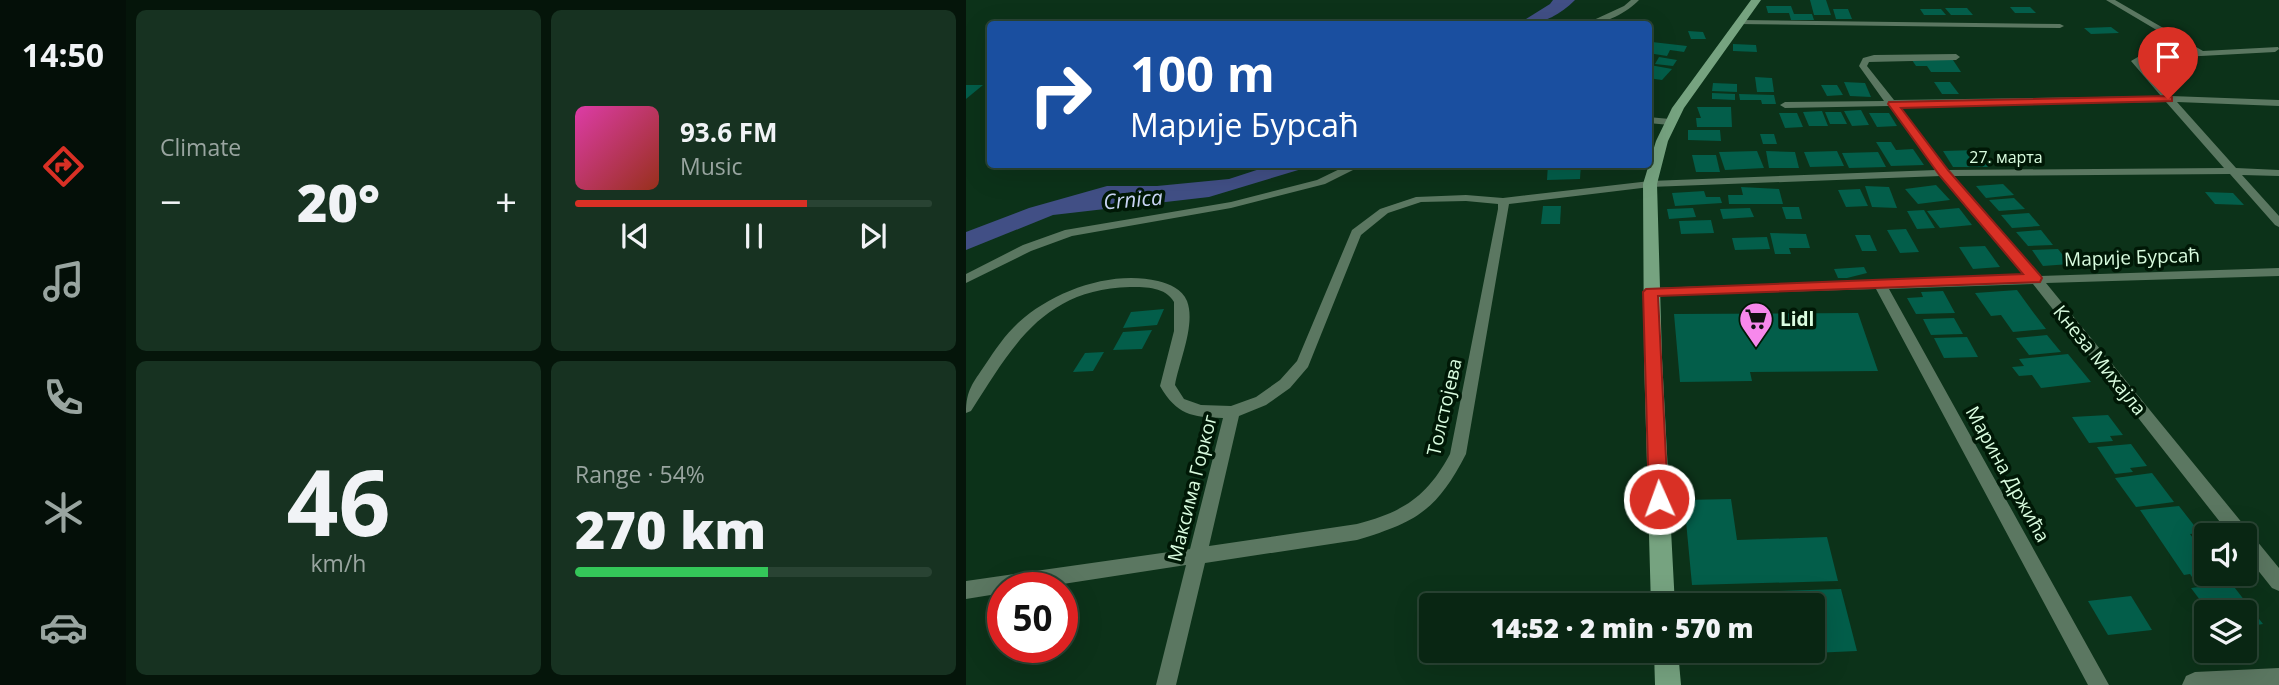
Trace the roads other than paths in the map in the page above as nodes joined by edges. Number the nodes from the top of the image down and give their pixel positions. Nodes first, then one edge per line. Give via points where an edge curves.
1 (1635, 0) edge
2 (1756, 0) edge
3 (2110, 0) edge
4 (1596, 21) edge
5 (1740, 22) junction
6 (2060, 26) dead end
7 (2275, 49) dead end
8 (2202, 54) junction
9 (1956, 57) dead end
10 (2168, 99) junction
11 (2279, 103) edge
12 (1893, 104) junction
13 (1785, 105) dead end
14 (1652, 120) edge
15 (1670, 122) junction
16 (1351, 168) edge
17 (2235, 171) junction
18 (1944, 173) junction
19 (2279, 173) edge
20 (1650, 184) junction
21 (1503, 201) junction
22 (2279, 223) edge
23 (2279, 272) edge
24 (2035, 278) junction
25 (966, 279) edge
26 (1880, 284) junction
27 (1651, 292) junction
28 (966, 407) edge
29 (1232, 412) junction
30 (2232, 523) edge
31 (2257, 555) edge
32 (1195, 557) junction
33 (2279, 582) edge
34 (966, 590) edge
35 (1663, 593) edge
36 (1666, 663) edge
37 (2279, 681) edge
38 (1166, 685) edge
39 (1668, 685) edge
40 (2099, 685) edge
41 (2195, 685) edge

1 - 4 street
2 - 5 main road
3 - 8 street
5 - 6 street
5 - 15 main road
7 - 8 street
8 - 10 street via 2135,61
9 - 12 street, Кнеза Михајла via 1866,60 1863,65
10 - 11 street
10 - 12 street
10 - 17 street
12 - 13 street
12 - 18 street, Кнеза Михајла
14 - 15 street
15 - 20 main road
16 - 25 street via 1321,182 1231,205 1069,233
17 - 18 street, 27. марта
17 - 19 street, 27. марта
17 - 22 street
18 - 20 street, 27. марта
18 - 24 street, Кнеза Михајла
20 - 21 street, Максима Горког
20 - 27 main road
21 - 29 street, Максима Горког via 1420,199 1368,221 1356,233 1303,363 1261,401
21 - 32 street, Толстојева via 1458,454 1431,498 1387,524
23 - 24 street, Марије Бурсаћ
24 - 26 street, Марије Бурсаћ
24 - 30 street, Кнеза Михајла
26 - 27 street, Марије Бурсаћ
26 - 40 street, Марина Држића
27 - 35 main road
28 - 29 street via 1024,325 1067,298 1133,282 1155,284 1180,301 1182,326 1167,386 1179,403 1200,411
29 - 32 street, Максима Горког
31 - 33 street
32 - 34 street, Толстојева
32 - 38 street, Максима Горког
36 - 39 main road
37 - 41 street

